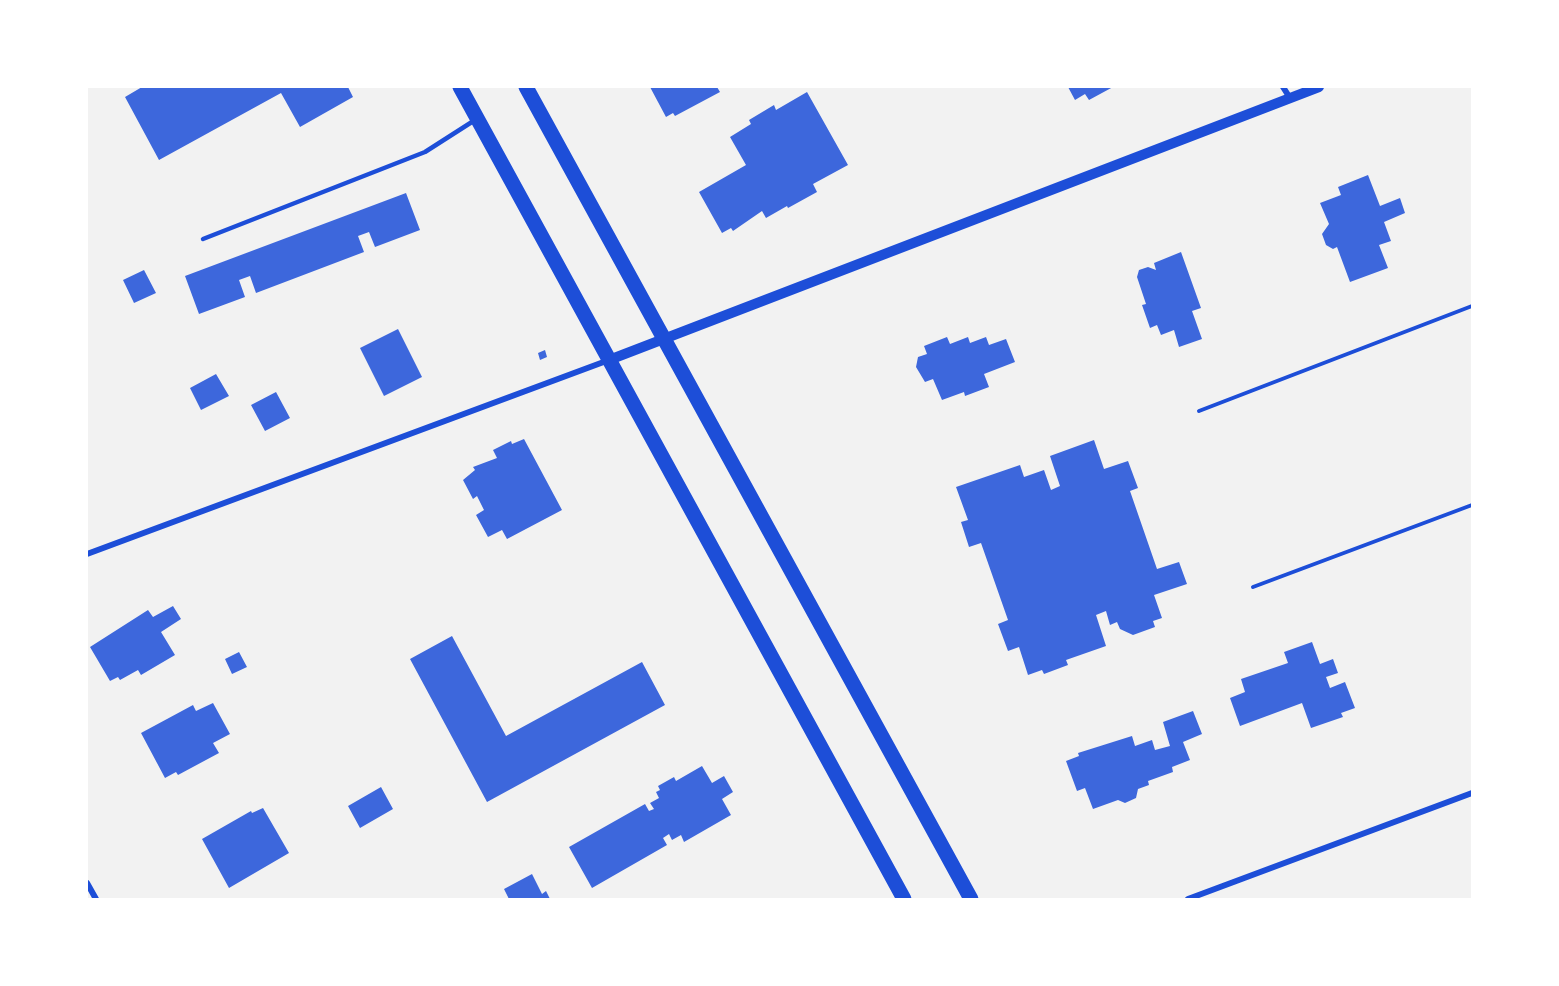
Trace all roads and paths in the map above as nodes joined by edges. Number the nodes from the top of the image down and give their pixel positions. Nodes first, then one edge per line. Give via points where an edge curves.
1 (460, 87) edge
2 (526, 87) edge
3 (1283, 87) edge
4 (1319, 87) edge
5 (1290, 98) junction
6 (477, 119) junction
7 (203, 239) dead end
8 (1472, 306) edge
9 (663, 339) junction
10 (609, 360) junction
11 (1199, 411) dead end
12 (1472, 505) edge
13 (87, 554) edge
14 (1253, 587) dead end
15 (1472, 793) edge
16 (87, 883) edge
17 (96, 899) edge
18 (904, 899) edge
19 (970, 899) edge
20 (1188, 899) edge

1 - 6 main road
2 - 9 main road
3 - 5 street
4 - 5 street
5 - 9 street
6 - 7 lane via 425,152
6 - 10 main road
8 - 11 path
9 - 10 street
9 - 19 main road
10 - 13 street
10 - 18 main road
12 - 14 path
15 - 20 street
16 - 17 street

